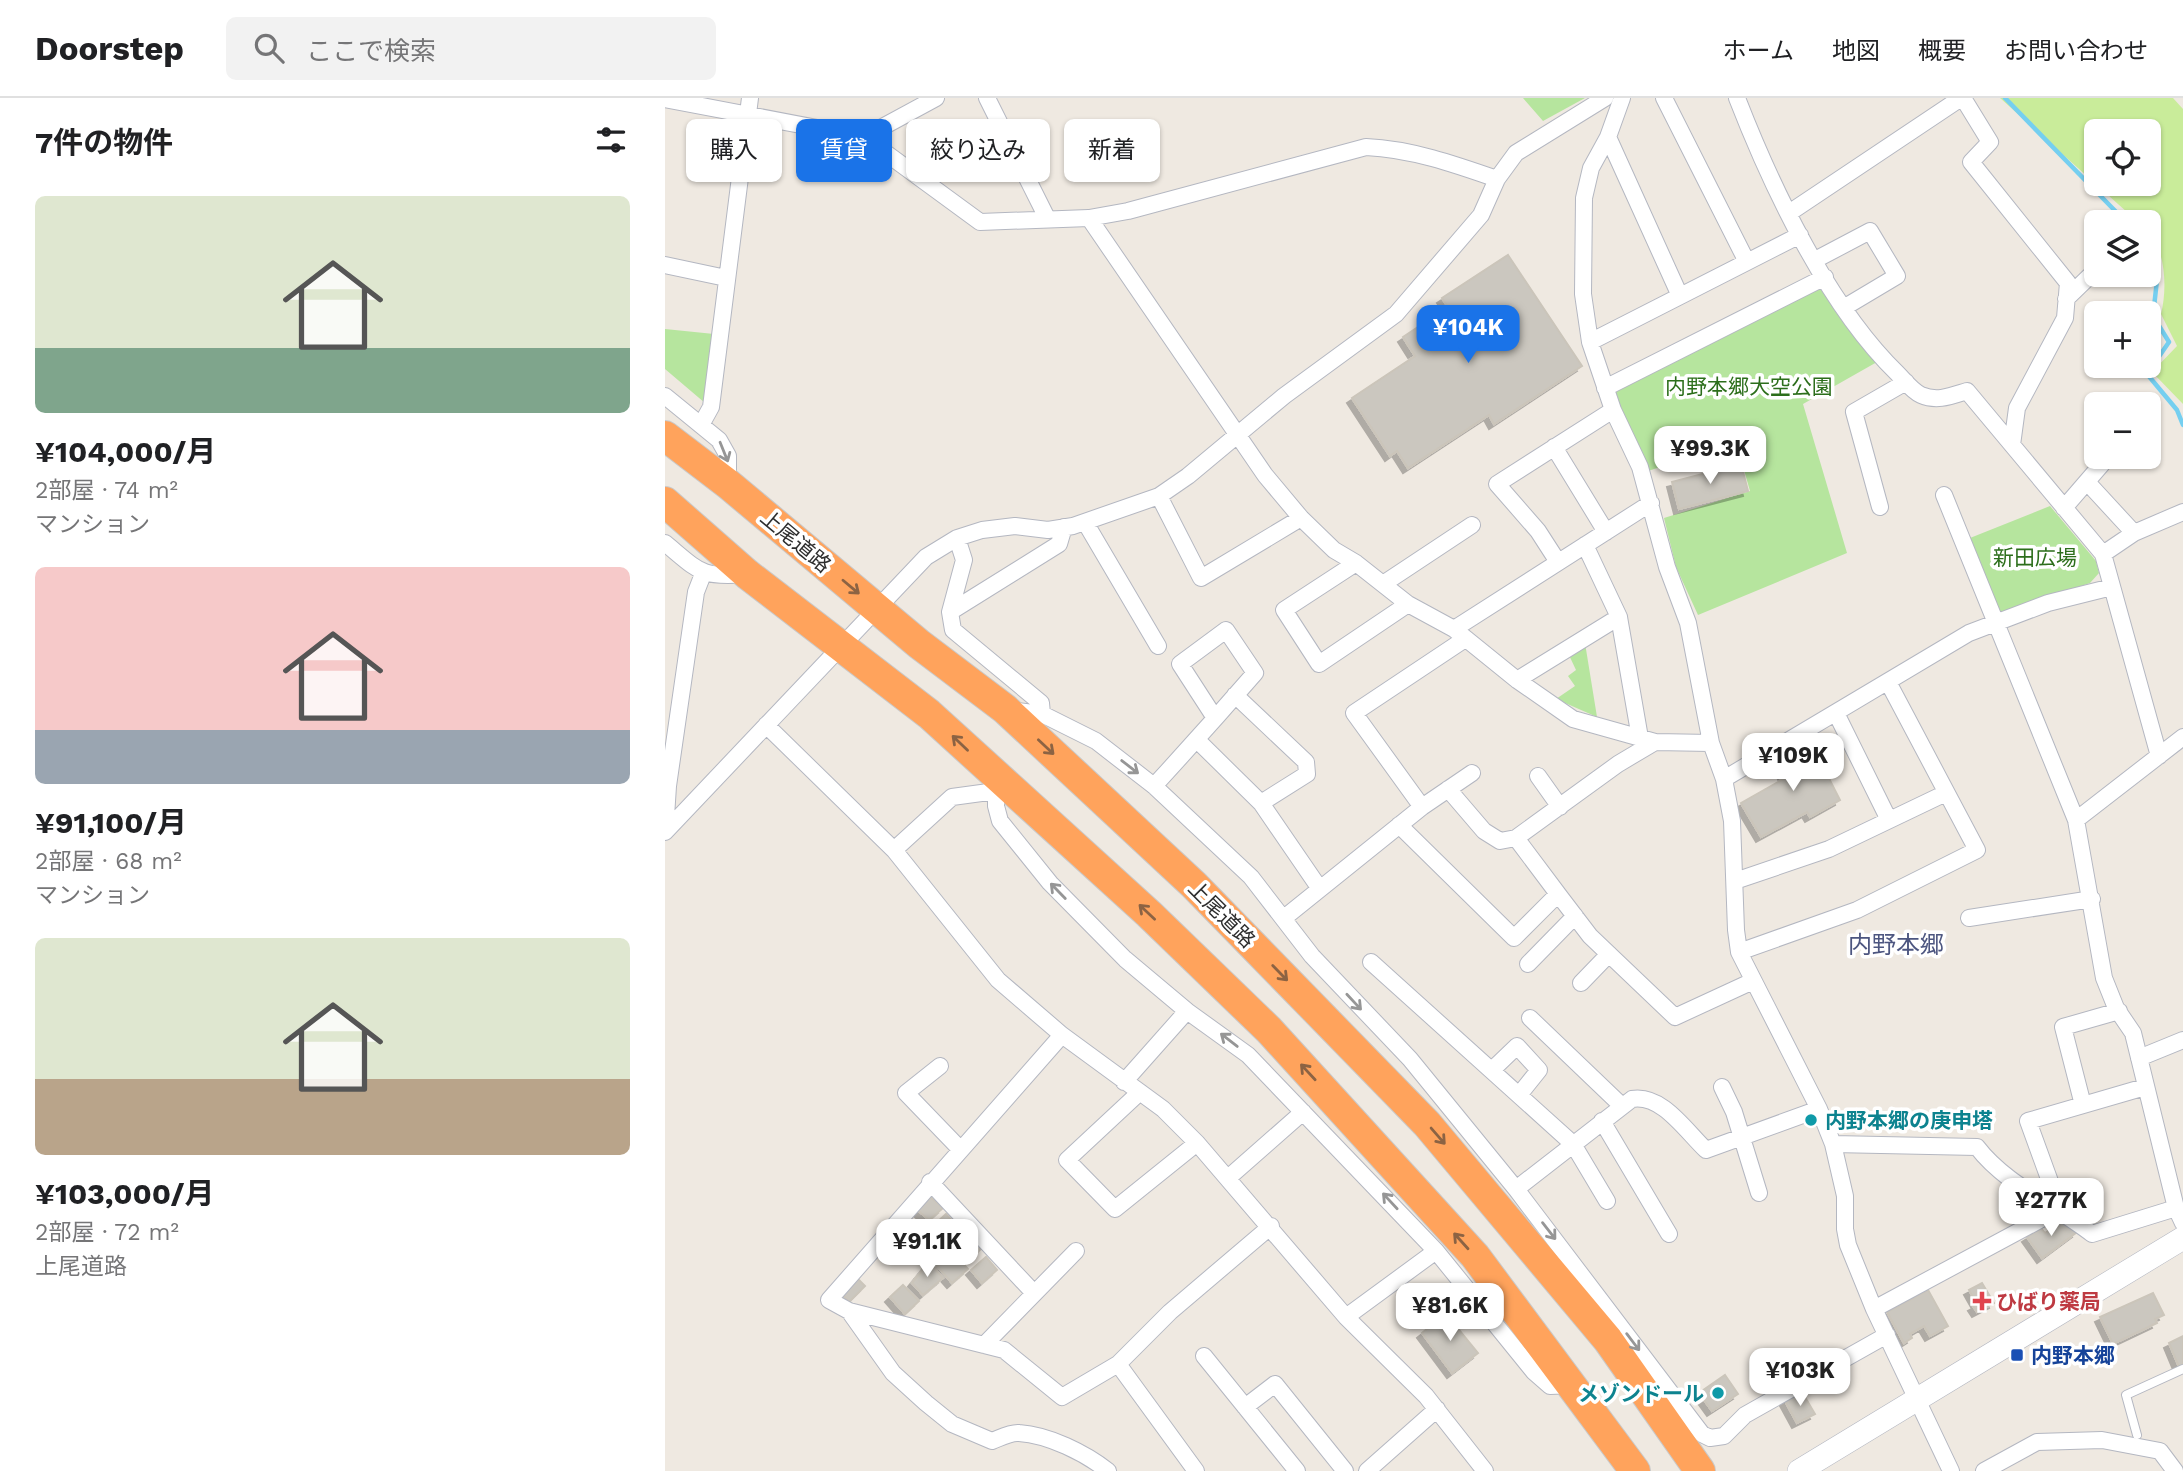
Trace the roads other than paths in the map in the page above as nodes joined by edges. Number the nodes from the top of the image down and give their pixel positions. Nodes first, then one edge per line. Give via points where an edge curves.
1 (936, 98) edge
2 (987, 98) edge
3 (1605, 98) edge
4 (1622, 98) edge
5 (1664, 98) edge
6 (1737, 98) edge
7 (1962, 98) edge
8 (665, 99) edge
9 (749, 106) edge
10 (797, 119) edge
11 (892, 122) edge
12 (1608, 137) junction
13 (892, 158) edge
14 (1497, 179) junction
15 (1789, 213) junction
16 (1047, 218) junction
17 (1089, 218) junction
18 (1800, 234) junction
19 (1815, 260) junction
20 (1747, 262) junction
21 (665, 265) edge
22 (1825, 277) junction
23 (726, 278) junction
24 (2084, 282) edge
25 (1680, 296) junction
26 (2066, 299) junction
27 (1845, 307) junction
28 (1590, 342) junction
29 (1906, 382) junction
30 (1605, 388) junction
31 (665, 396) edge
32 (1613, 410) junction
33 (701, 425) junction
34 (1236, 434) junction
35 (665, 436) edge
36 (2012, 445) junction
37 (1554, 447) junction
38 (2098, 469) edge
39 (2087, 482) junction
40 (728, 484) junction
41 (1944, 495) dead end
42 (1159, 496) junction
43 (665, 502) edge
44 (1651, 503) junction
45 (1880, 508) dead end
46 (2064, 508) junction
47 (2183, 512) edge
48 (1301, 518) junction
49 (1086, 522) junction
50 (1472, 525) dead end
51 (1064, 527) junction
52 (1606, 531) junction
53 (2134, 533) junction
54 (957, 538) junction
55 (665, 543) edge
56 (1585, 545) junction
57 (2103, 554) junction
58 (1558, 562) junction
59 (1356, 563) junction
60 (703, 573) junction
61 (747, 574) junction
62 (1383, 584) junction
63 (2112, 587) junction
64 (1408, 604) junction
65 (876, 608) junction
66 (950, 612) junction
67 (1619, 617) junction
68 (1996, 621) junction
69 (1459, 634) junction
70 (841, 646) junction
71 (1158, 646) dead end
72 (1517, 680) junction
73 (1888, 682) junction
74 (1235, 695) junction
75 (1005, 709) junction
76 (1042, 713) junction
77 (1836, 713) junction
78 (1215, 718) junction
79 (766, 725) junction
80 (2183, 737) edge
81 (1197, 740) junction
82 (1647, 740) junction
83 (1711, 743) junction
84 (2159, 756) junction
85 (1472, 773) dead end
86 (1538, 776) dead end
87 (1724, 779) junction
88 (996, 785) junction
89 (1154, 786) junction
90 (1448, 789) junction
91 (1946, 793) junction
92 (1261, 803) junction
93 (1422, 807) junction
94 (1560, 807) junction
95 (1889, 820) junction
96 (2076, 820) junction
97 (1399, 825) junction
98 (665, 832) edge
99 (1516, 838) junction
100 (894, 850) junction
101 (1735, 881) junction
102 (1320, 889) junction
103 (1558, 894) junction
104 (2092, 899) junction
105 (1575, 916) junction
106 (1284, 918) junction
107 (1969, 918) dead end
108 (1739, 952) junction
109 (1609, 954) junction
110 (1371, 962) dead end
111 (1528, 964) dead end
112 (1753, 981) junction
113 (1581, 983) dead end
114 (1187, 1011) junction
115 (2119, 1011) junction
116 (1530, 1018) dead end
117 (1062, 1035) junction
118 (2183, 1040) edge
119 (2139, 1058) junction
120 (940, 1066) dead end
121 (1492, 1070) junction
122 (1124, 1082) junction
123 (1721, 1087) dead end
124 (2145, 1087) junction
125 (1140, 1092) junction
126 (1519, 1095) junction
127 (2083, 1105) junction
128 (1622, 1106) junction
129 (1819, 1109) junction
130 (1303, 1112) junction
131 (1602, 1121) junction
132 (1742, 1136) junction
133 (1197, 1143) junction
134 (1573, 1144) junction
135 (1833, 1144) junction
136 (960, 1149) junction
137 (1229, 1178) junction
138 (930, 1182) junction
139 (1516, 1189) junction
140 (1759, 1193) dead end
141 (1607, 1201) dead end
142 (2060, 1209) junction
143 (2180, 1215) edge
144 (1271, 1226) junction
145 (1668, 1234) dead end
146 (2183, 1238) edge
147 (1076, 1251) dead end
148 (1436, 1251) junction
149 (1592, 1287) junction
150 (1033, 1292) junction
151 (1874, 1309) junction
152 (849, 1311) junction
153 (1346, 1317) junction
154 (1887, 1335) junction
155 (1608, 1340) junction
156 (984, 1345) junction
157 (1204, 1356) dead end
158 (1118, 1364) junction
159 (2183, 1369) edge
160 (1574, 1385) junction
161 (1919, 1399) junction
162 (1245, 1407) junction
163 (1437, 1409) junction
164 (2137, 1435) dead end
165 (1290, 1469) edge
166 (2179, 1470) edge
167 (1108, 1471) edge
168 (1196, 1471) edge
169 (1345, 1471) edge
170 (1367, 1471) edge
171 (1485, 1471) edge
172 (1635, 1471) edge
173 (1700, 1471) edge
174 (1799, 1471) edge
175 (1951, 1471) edge
176 (1984, 1471) edge

1 - 11 street
2 - 16 street
3 - 14 street via 1515,153
4 - 12 street
5 - 20 street
6 - 15 street
7 - 15 street
7 - 26 street via 1990,142 1971,162 2068,283
8 - 9 street
9 - 10 street
9 - 23 street
12 - 25 street
12 - 28 street via 1591,169 1584,198 1583,295
13 - 16 street via 980,222
14 - 17 street via 1403,151 1366,147 1237,184
14 - 34 street via 1481,215 1397,314
15 - 18 street
16 - 17 street
17 - 34 street
18 - 19 street
18 - 20 street
19 - 22 street
19 - 27 street via 1870,231 1897,276
20 - 25 street
21 - 23 street
22 - 27 street
22 - 30 street
23 - 33 street via 711,407
24 - 26 street
25 - 28 street
26 - 36 street via 2053,343 2017,408
27 - 29 street via 1880,357
28 - 30 street
29 - 36 street via 1919,394 1938,400 1967,391
29 - 45 street via 1854,412
30 - 32 street
31 - 33 street
32 - 37 street
32 - 44 street
33 -> 40 street via 719,440 728,456
34 - 42 street
34 - 48 street
35 - 40 highway, 上尾道路
36 - 46 street
37 - 52 street
37 - 58 street via 1497,484
38 - 39 street
39 - 46 street
39 - 53 street
40 -> 65 highway, 上尾道路
41 - 68 street
42 - 48 street via 1201,578
42 - 49 street
43 - 61 highway
44 - 52 street
44 - 83 street via 1688,624
46 - 57 street
47 - 53 street
48 - 59 street via 1334,550
49 - 51 street
49 - 71 street
50 - 62 street
51 - 54 street via 1016,526
51 - 66 street via 1059,544
52 - 56 street
53 - 57 street
54 - 65 street via 926,557
54 - 66 street via 964,560
55 - 60 street
56 - 58 street
56 - 67 street
57 - 63 street
58 - 69 street
59 - 62 street
59 - 64 street via 1284,610 1319,664
60 - 61 street via 715,577
60 - 98 street via 694,606
61 - 70 highway
62 - 64 street
63 - 68 street
63 - 84 street
64 - 69 street
65 - 70 street
65 - 75 highway, 上尾道路
66 - 76 street via 953,630 1041,704
67 - 72 street
67 - 82 street
68 - 73 street
68 - 96 street
69 - 72 street
69 - 93 street via 1354,713
70 - 79 street
88 -> 70 highway via 929,714
72 - 82 street via 1573,719
73 - 77 street
73 - 91 street
74 - 78 street
74 - 78 street via 1255,673 1226,630 1180,664
74 - 92 street via 1305,762 1307,774
75 - 76 street
75 -> 155 highway, 上尾道路 via 1194,885 1427,1124
76 -> 89 street via 1096,741
77 - 87 street
77 - 95 street
78 - 81 street
79 - 98 street
79 - 100 street
80 - 84 street
81 - 89 street
81 - 92 street
82 - 83 street
82 - 94 street
83 - 87 street
84 - 96 street
85 - 90 street
86 - 94 street
87 - 101 street via 1733,821
88 - 100 street via 952,797
114 -> 88 street via 1125,959 1021,849 1000,821
160 -> 88 highway via 1475,1256 1269,1030 1149,914
89 - 106 street via 1251,877
90 - 93 street
90 - 99 street via 1484,831 1500,841
91 - 95 street
91 - 108 street via 1977,850 1857,910
92 - 102 street
93 - 97 street
94 - 99 street
95 - 101 street via 1829,849
96 - 104 street
97 - 102 street
97 - 103 street via 1514,938
99 - 103 street
100 - 117 street via 998,979
101 - 108 street
102 - 106 street
103 - 105 street
104 - 107 street
104 - 115 street via 2104,978
105 - 109 street
105 - 111 street
106 -> 139 street via 1313,956 1410,1059
108 - 112 street
109 - 112 street via 1675,1017
109 - 113 street
110 - 121 street
112 - 129 street
114 - 122 street
130 -> 114 street via 1248,1055
115 - 119 street via 2133,1032
115 - 127 street via 2063,1027
116 - 128 street
117 - 122 street
117 - 136 street
118 - 119 street
119 - 124 street
120 - 136 street via 906,1093
121 - 126 street
121 - 126 street via 1517,1046 1539,1070
122 - 125 street
123 - 132 street
124 - 127 street
124 - 143 street
125 - 133 street
125 - 133 street via 1067,1160 1115,1209
126 - 134 street
127 - 142 street via 2028,1121
128 - 131 street
128 - 132 street via 1632,1098 1656,1100 1706,1150
129 - 132 street
129 - 135 street
130 - 137 street
148 -> 130 street
131 - 134 street
131 - 145 street
132 - 140 street
133 - 137 street
134 - 139 street
134 - 141 street
135 - 142 street via 1977,1147 2006,1175
135 - 151 street via 1845,1196 1848,1245
136 - 138 street
137 - 144 street
138 - 150 street
138 - 152 street via 830,1295 829,1300
139 -> 149 street
142 - 143 street via 2092,1234
142 - 151 street
144 - 153 street
144 - 158 street via 1170,1312
146 - 161 street
147 - 150 street
148 - 153 street
148 - 160 street via 1534,1372 1550,1386
149 -> 154 street via 1702,1434 1710,1438 1724,1436 1745,1415
149 - 155 street
150 - 156 street
151 - 154 street
152 - 156 street
152 - 167 street via 893,1373 952,1423 992,1441 1017,1432 1053,1442
153 - 163 street
154 - 161 street
155 - 173 highway, 上尾道路
156 - 158 street via 1004,1350 1062,1397
157 - 162 street
158 - 168 street
159 - 164 lane via 2126,1395
160 - 172 highway
161 - 174 street
161 - 175 street
162 - 165 street
162 - 169 street via 1275,1384
163 - 170 street
163 - 171 street
166 - 176 street via 2160,1451 2102,1440 2037,1442

